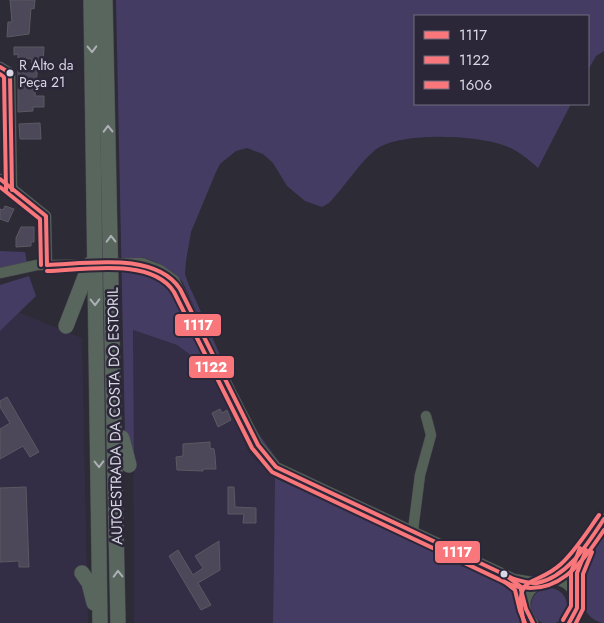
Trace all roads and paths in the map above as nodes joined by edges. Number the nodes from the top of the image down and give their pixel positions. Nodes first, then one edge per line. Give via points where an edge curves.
1 (91, 0) edge
2 (105, 0) edge
3 (0, 67) edge
4 (0, 179) edge
5 (12, 190) junction
6 (94, 253) junction
7 (47, 265) junction
8 (0, 273) edge
9 (66, 326) dead end
10 (114, 392) junction
11 (426, 416) dead end
12 (129, 465) dead end
13 (604, 519) edge
14 (413, 530) junction
15 (593, 535) junction
16 (82, 573) dead end
17 (514, 579) junction
18 (550, 579) junction
19 (538, 583) junction
20 (575, 595) junction
21 (526, 598) junction
22 (576, 613) junction
23 (531, 622) edge
24 (99, 623) edge
25 (118, 623) edge
26 (569, 623) edge
27 (582, 623) edge

1 -> 6 highway, AUTOESTRADA DA COSTA DO ESTORIL
10 -> 2 highway, AUTOESTRADA DA COSTA DO ESTORIL
3 - 5 street via 10,74
4 - 5 street
5 - 7 street via 46,216
6 - 9 highway
6 -> 24 highway, AUTOESTRADA DA COSTA DO ESTORIL
7 - 8 street
7 - 14 street, bridge via 142,263 174,280 258,445 276,467
10 - 12 highway
25 -> 10 highway, AUTOESTRADA DA COSTA DO ESTORIL
11 - 14 street via 431,435 420,476
13 - 15 street
14 - 17 street
15 - 18 street via 563,571
15 - 20 street via 577,572
16 - 24 highway via 91,588
17 - 19 street
17 - 21 street via 520,583
18 - 19 street
18 - 20 street via 565,583
19 - 21 street
20 - 22 street
21 - 23 street
22 - 26 street
22 - 27 street

